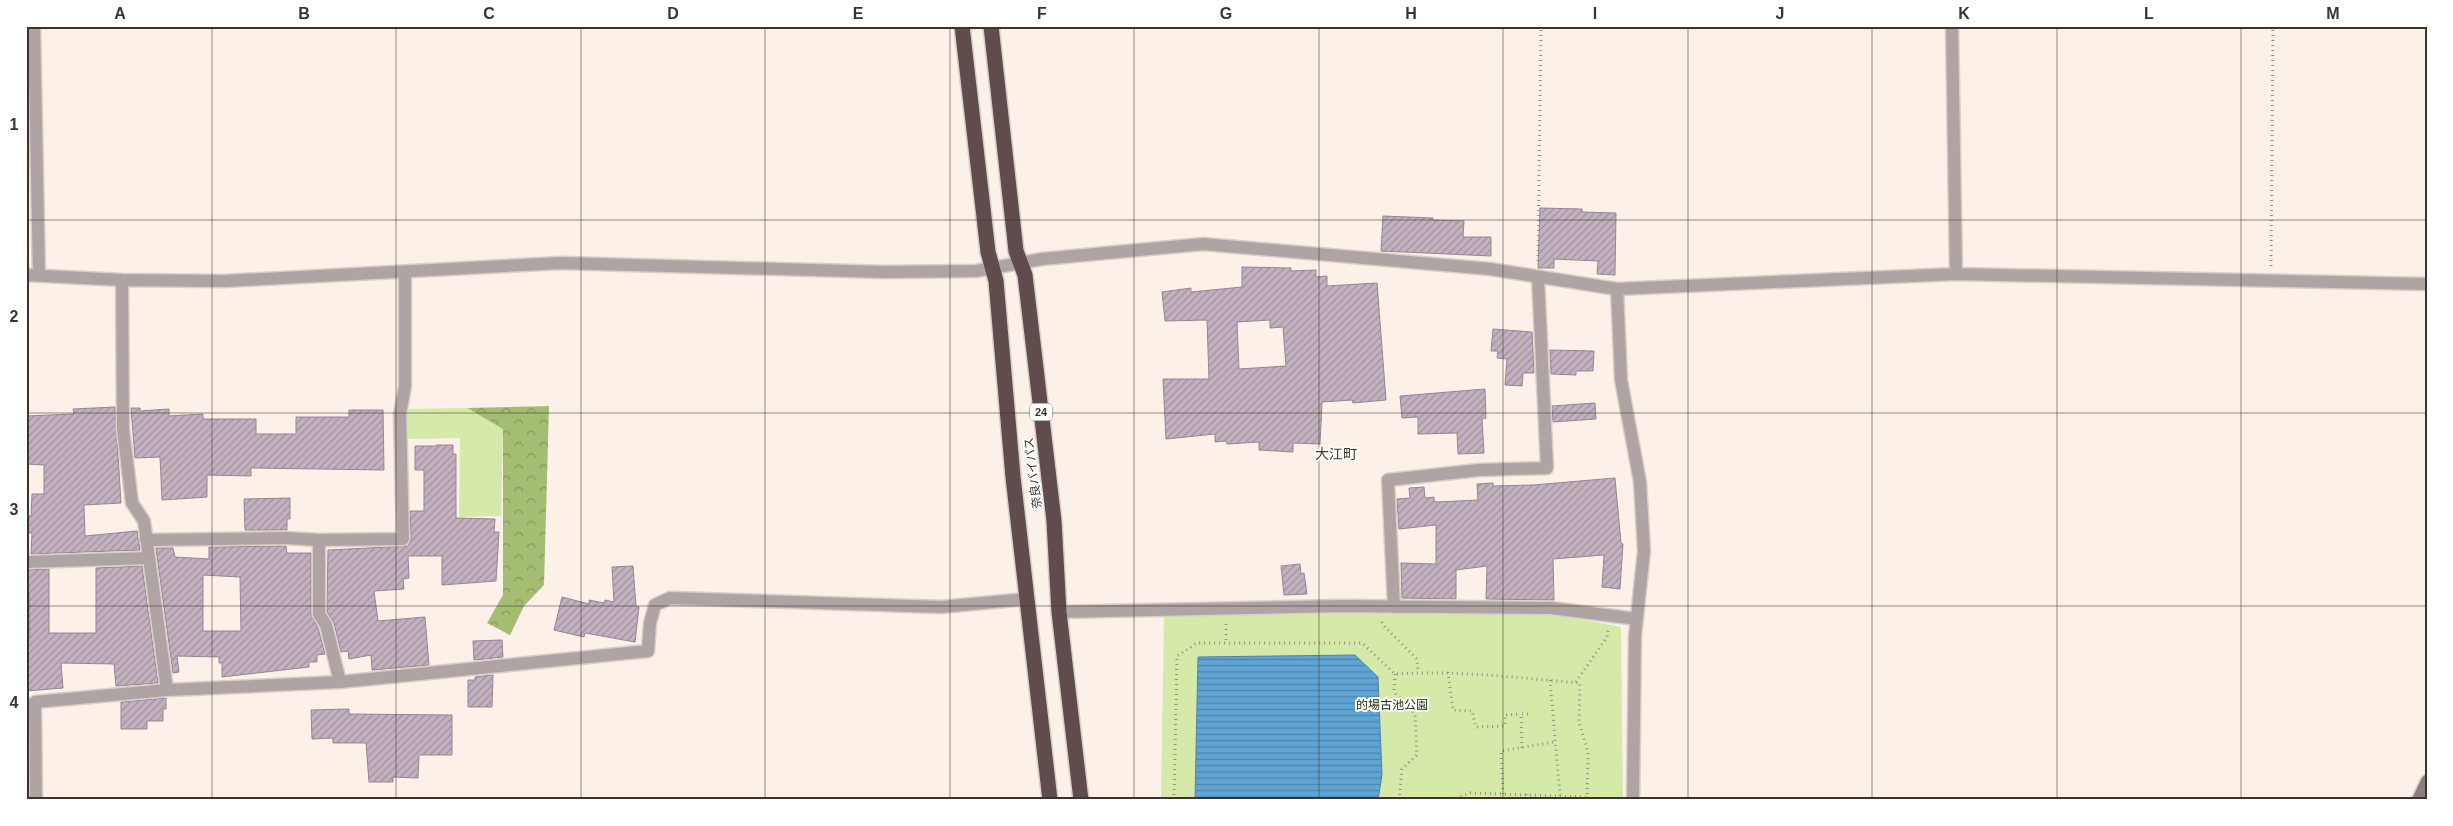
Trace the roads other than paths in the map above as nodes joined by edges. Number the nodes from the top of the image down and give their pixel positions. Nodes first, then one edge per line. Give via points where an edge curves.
1 (34, 26) edge
2 (962, 26) edge
3 (991, 26) edge
4 (1952, 26) edge
5 (1021, 264) junction
6 (992, 268) junction
7 (405, 272) junction
8 (1956, 274) junction
9 (33, 275) edge
10 (1538, 277) junction
11 (122, 280) junction
12 (2427, 284) edge
13 (1618, 289) junction
14 (146, 540) junction
15 (319, 540) junction
16 (148, 558) junction
17 (26, 562) edge
18 (1027, 599) junction
19 (1394, 607) junction
20 (1059, 612) junction
21 (1637, 619) junction
22 (340, 682) junction
23 (167, 690) junction
24 (30, 702) edge
25 (2427, 781) edge
26 (36, 800) edge
27 (1050, 800) edge
28 (1081, 800) edge
29 (1633, 800) edge
30 (2418, 800) edge

1 - 9 street
2 - 6 highway, 奈良バイパス
3 - 5 highway, 奈良バイパス / 24 via 1016,251
4 - 8 street
5 - 6 street
5 - 10 street via 1204,244 1490,269
5 - 20 highway, 奈良バイパス / 24 via 1025,275 1054,521
6 - 7 street via 976,272 884,272 561,263
6 - 18 highway, 奈良バイパス
7 - 11 street via 224,281
7 - 15 street via 405,386 400,414 403,539
8 - 12 street
8 - 13 street
9 - 11 street
10 - 13 street
10 - 19 street via 1547,468 1479,470 1388,480
11 - 14 street via 123,429 132,503 144,521
13 - 21 street via 1621,380 1640,482 1644,551
14 - 15 street
14 - 16 street
15 - 22 street via 319,614 326,625
16 - 17 street
16 - 23 street
18 - 22 street via 941,607 670,598 655,605 648,651
18 - 27 highway, 奈良バイパス
19 - 20 street
19 - 21 street via 1551,608
20 - 28 highway, 奈良バイパス / 24
21 - 29 street
22 - 23 street
23 - 24 street
24 - 26 street
25 - 30 main road

